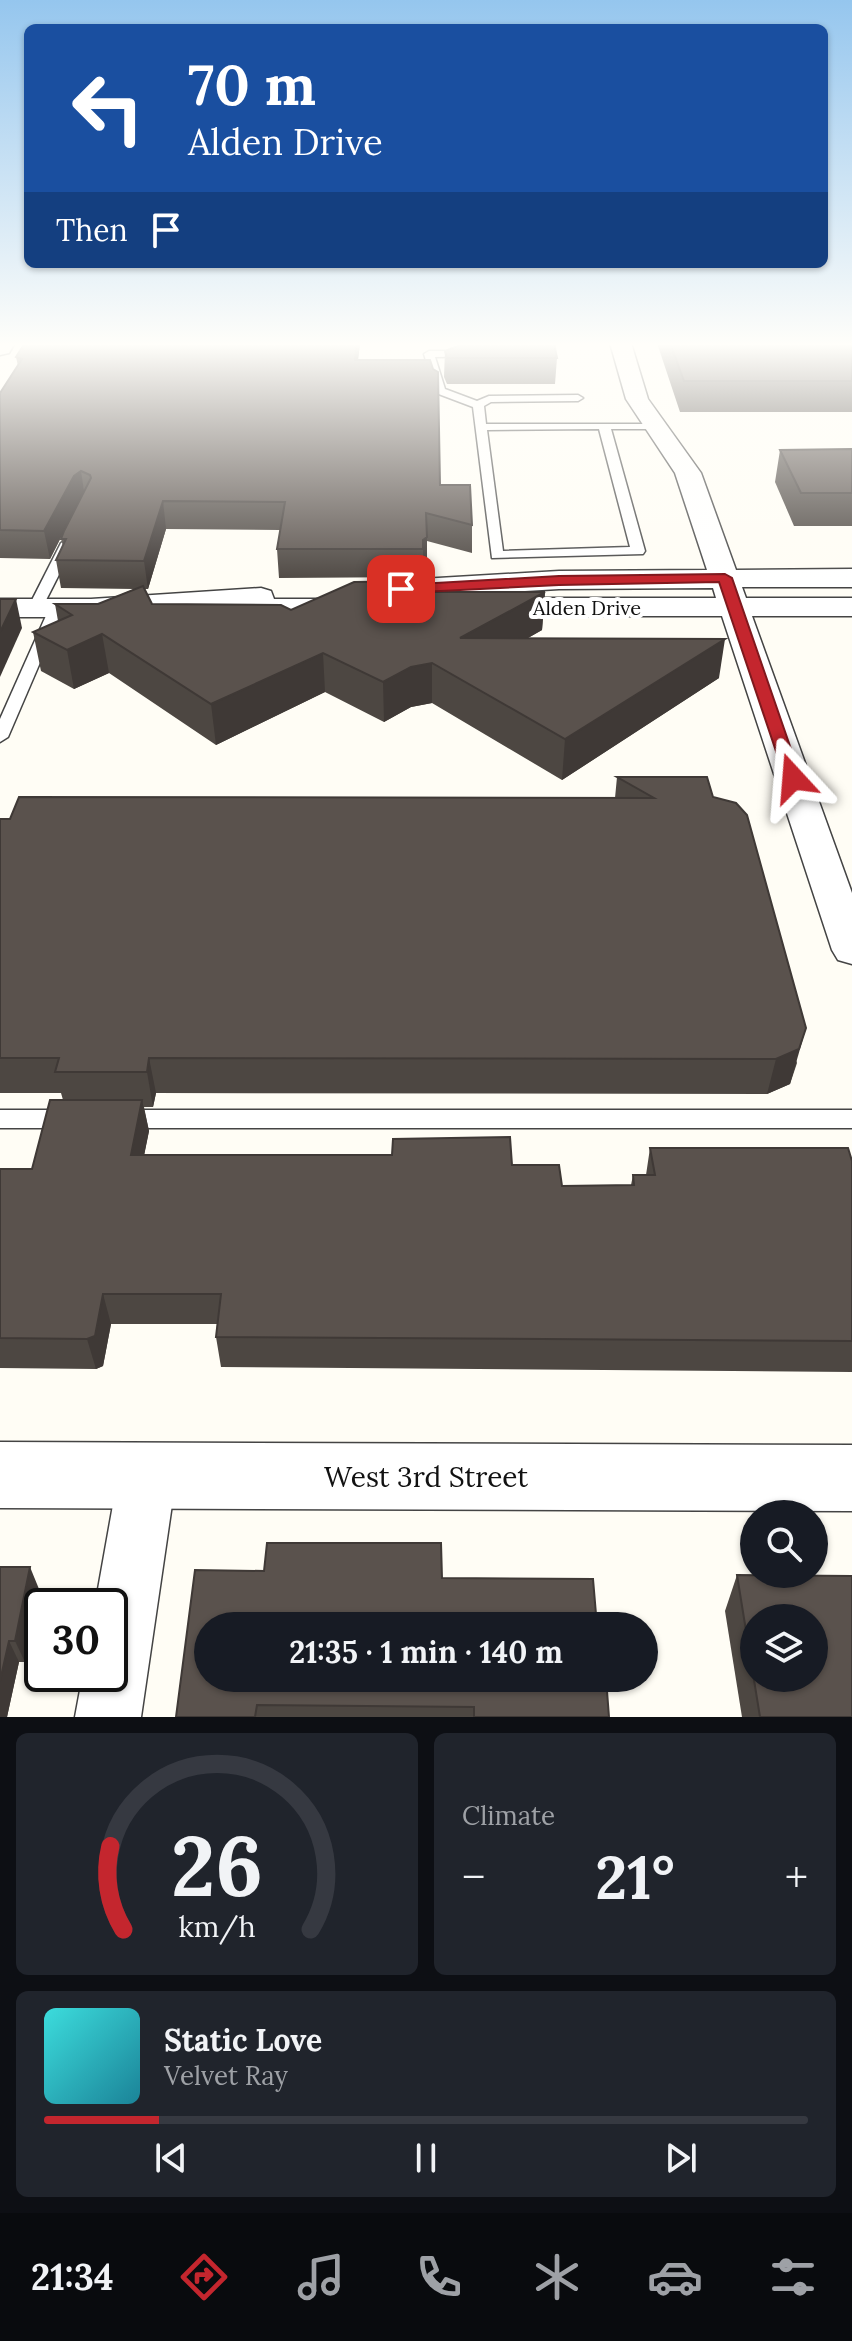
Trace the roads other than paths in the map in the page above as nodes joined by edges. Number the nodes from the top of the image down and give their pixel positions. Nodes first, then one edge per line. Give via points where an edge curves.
1 (480, 423) edge
2 (655, 423) edge
3 (604, 426) junction
4 (657, 426) junction
5 (481, 427) junction
6 (75, 529) edge
7 (852, 578) edge
8 (730, 593) junction
9 (852, 607) edge
10 (0, 608) edge
11 (46, 608) junction
12 (0, 737) edge
13 (852, 950) edge
14 (0, 1119) edge
15 (852, 1119) edge
16 (0, 1475) edge
17 (147, 1477) junction
18 (852, 1478) edge
19 (108, 1717) edge

1 - 5 lane
2 - 4 street
3 - 4 lane
3 - 5 lane
3 - 5 lane via 638,551 497,555
4 - 8 street via 688,473
6 - 11 lane
7 - 8 street
8 - 9 street
8 - 11 street, Alden Drive
8 - 13 street
10 - 11 street, Alden Drive
11 - 12 lane
14 - 15 lane
16 - 17 street, West 3rd Street
17 - 18 street, West 3rd Street
17 - 19 street

